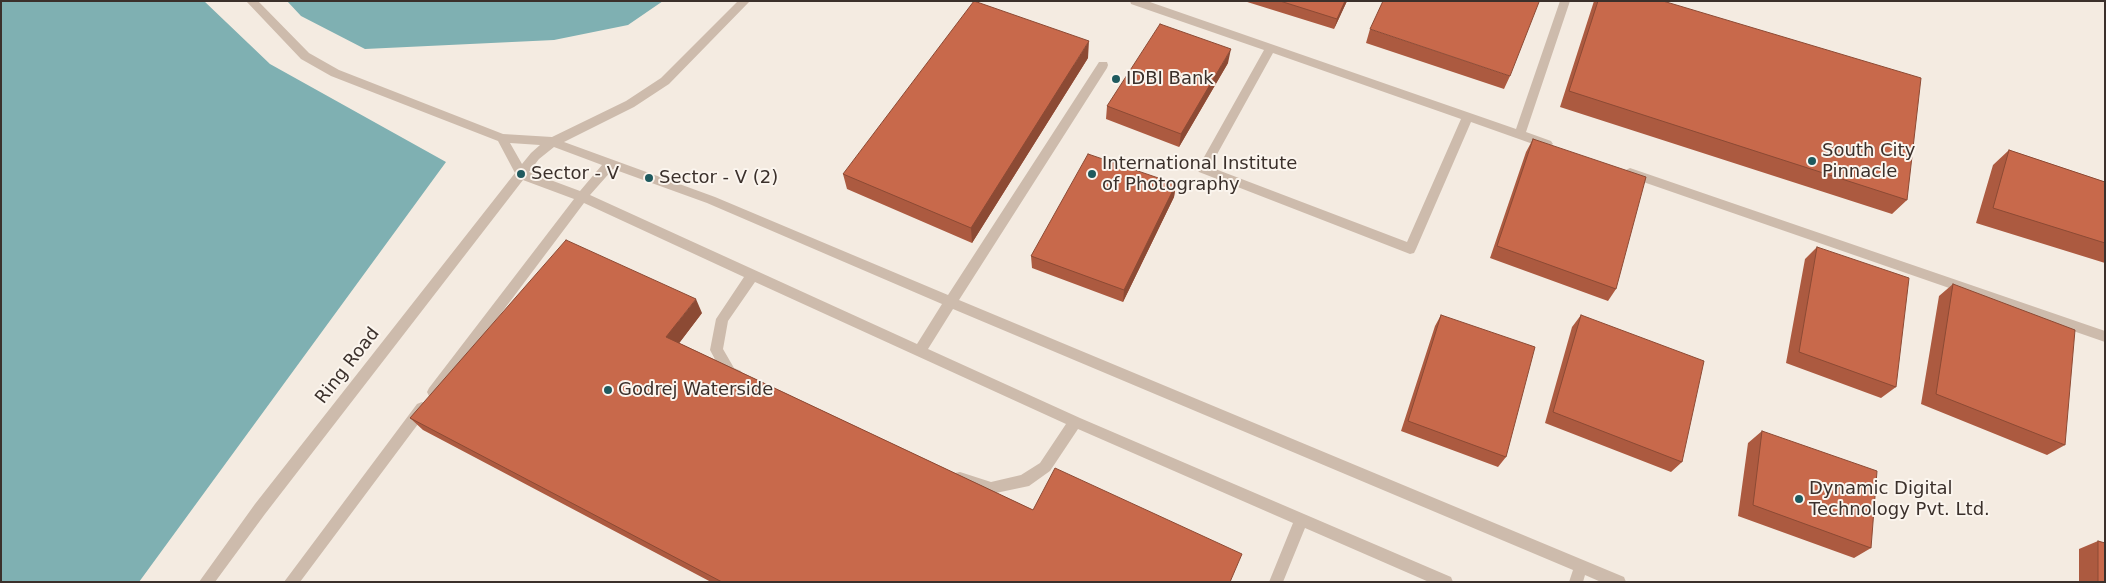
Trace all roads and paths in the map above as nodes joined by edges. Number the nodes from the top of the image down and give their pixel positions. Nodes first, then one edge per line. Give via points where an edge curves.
1 (251, 1) edge
2 (745, 1) edge
3 (1135, 1) edge
4 (1565, 1) edge
5 (1270, 49) junction
6 (1103, 65) dead end
7 (1466, 117) junction
8 (1519, 135) junction
9 (502, 138) junction
10 (553, 142) junction
11 (1556, 148) edge
12 (611, 163) junction
13 (1622, 170) edge
14 (521, 174) junction
15 (582, 197) junction
16 (753, 274) junction
17 (951, 303) junction
18 (2105, 337) edge
19 (920, 350) junction
20 (747, 380) edge
21 (1075, 422) junction
22 (944, 473) edge
23 (1300, 519) junction
24 (1581, 566) junction
25 (206, 582) edge
26 (291, 582) edge
27 (1276, 582) edge
28 (1446, 582) edge
29 (1576, 582) edge
30 (1619, 582) edge

1 - 9 street via 305,56 335,73
2 - 10 street, Ring Road via 665,81 630,104
3 - 5 street
4 - 8 street
5 - 7 street
5 - 7 street via 1203,169 1410,249
6 - 17 street
7 - 8 street
8 - 11 street
9 - 10 street
9 - 14 street
10 - 12 street
10 - 14 street, Ring Road via 535,156
12 - 15 street
12 - 17 street via 711,200
13 - 18 street
14 - 15 street
14 - 25 street, Ring Road
15 - 16 street
15 - 26 street
16 - 19 street
16 - 20 street via 722,319 716,350 729,372
17 - 19 street
17 - 24 street
19 - 21 street
21 - 22 street via 1045,467 1024,481 991,488
21 - 23 street
23 - 27 street
23 - 28 street
24 - 29 street
24 - 30 street

